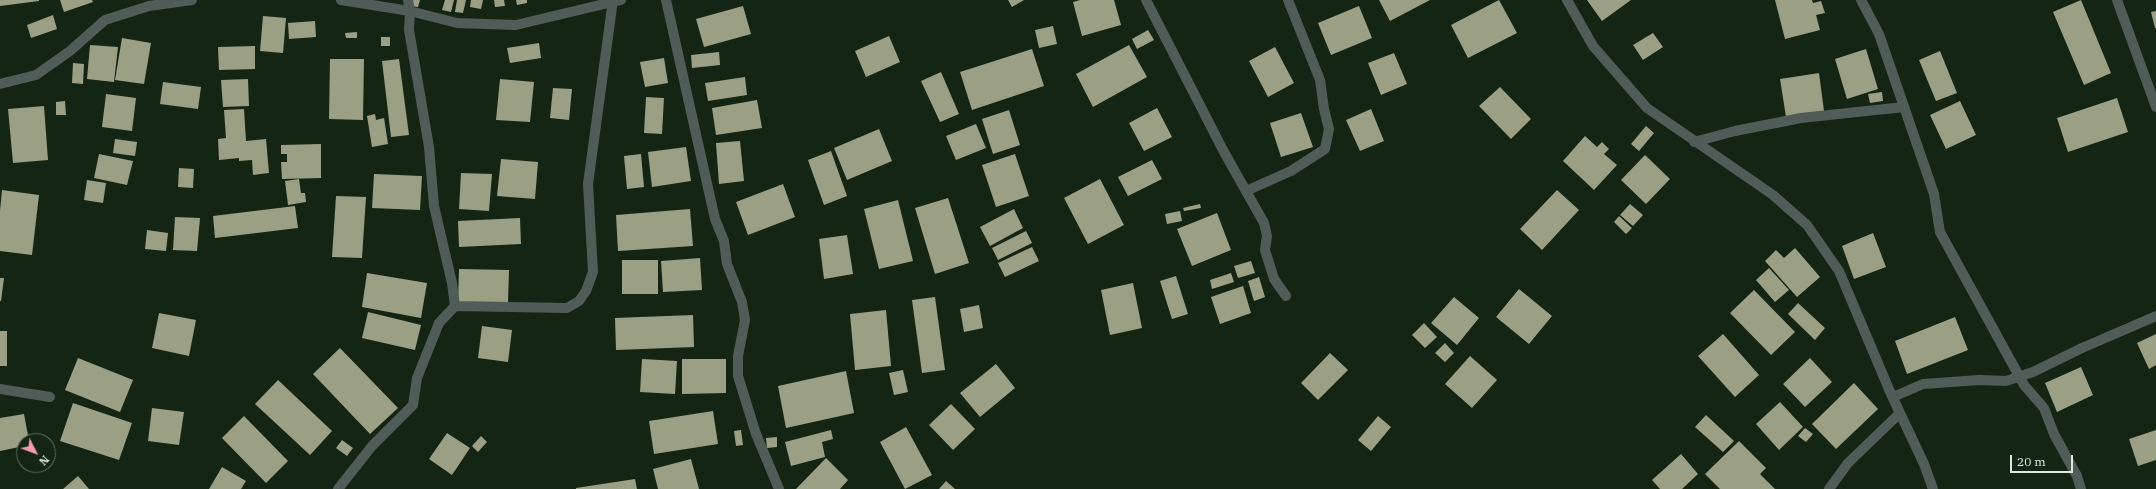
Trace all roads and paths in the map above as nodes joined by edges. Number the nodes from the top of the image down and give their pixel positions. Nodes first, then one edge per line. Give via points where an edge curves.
1 (192, 0) edge
2 (341, 0) edge
3 (408, 0) edge
4 (666, 0) edge
5 (1146, 0) edge
6 (1288, 0) edge
7 (1567, 0) edge
8 (1861, 0) edge
9 (2117, 0) edge
10 (616, 1) edge
11 (410, 11) junction
12 (0, 84) edge
13 (1904, 107) junction
14 (2156, 107) edge
15 (1694, 142) junction
16 (1246, 191) junction
17 (1286, 296) dead end
18 (455, 306) junction
19 (2156, 316) edge
20 (2020, 376) junction
21 (0, 389) edge
22 (50, 397) dead end
23 (1893, 397) junction
24 (1900, 413) junction
25 (338, 489) edge
26 (779, 489) edge
27 (1829, 489) edge
28 (1933, 489) edge
29 (2081, 489) edge

1 - 12 street via 149,6 104,20 70,51 36,75
2 - 11 street
3 - 11 street
4 - 26 street via 715,219 724,241 727,264 742,302 745,320 738,356 738,376 756,434
5 - 16 street
6 - 16 street via 1320,80 1329,129 1325,149 1292,171
7 - 15 street via 1593,46 1647,108
8 - 13 street via 1879,34
9 - 14 street
10 - 11 street via 516,25 457,23
10 - 18 street via 588,184 593,272 586,291 579,301 567,308
11 - 18 street via 409,30 426,127 434,206
13 - 15 street via 1802,118
13 - 20 street via 1934,194 1940,232
15 - 23 street via 1773,195 1807,225 1839,271
16 - 17 street via 1264,223 1267,236 1265,250 1274,279
18 - 25 street via 439,322 417,378 413,405 372,446
19 - 20 street
20 - 23 street via 2006,381 1923,384
20 - 29 street via 2024,385 2044,408
21 - 22 street
23 - 24 street
24 - 27 street via 1848,463
24 - 28 street

